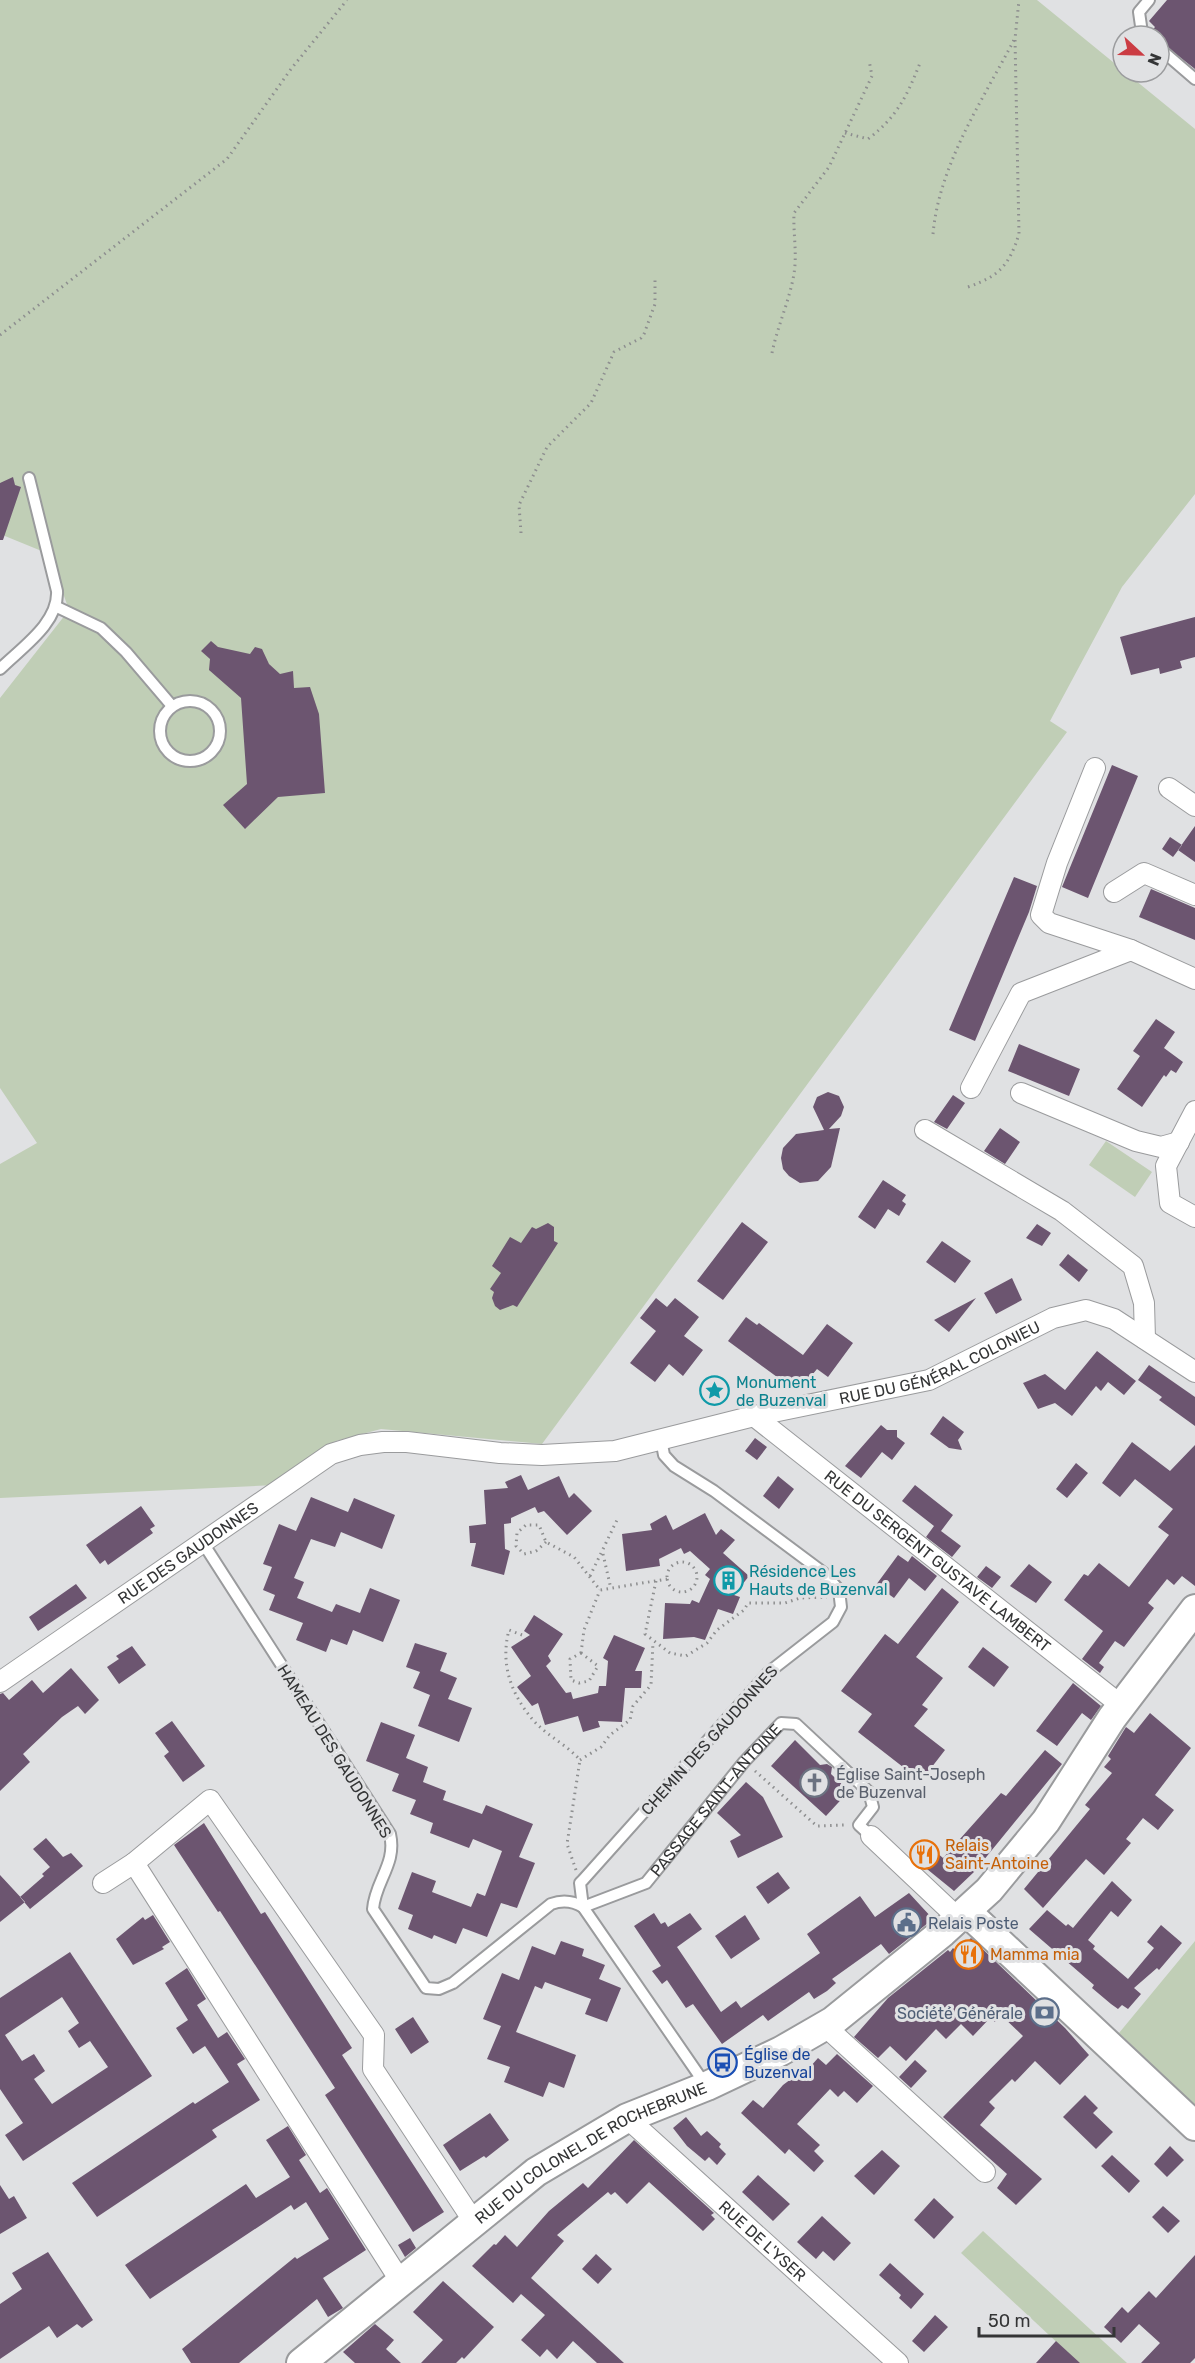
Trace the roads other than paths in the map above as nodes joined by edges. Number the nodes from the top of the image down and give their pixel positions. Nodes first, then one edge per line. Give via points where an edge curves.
1 (1149, 0) edge
2 (1141, 24) edge
3 (1171, 58) edge
4 (1195, 79) edge
5 (29, 478) dead end
6 (57, 607) junction
7 (0, 669) edge
8 (172, 706) junction
9 (1095, 768) dead end
10 (1169, 788) dead end
11 (1195, 806) edge
12 (1114, 892) dead end
13 (1195, 895) edge
14 (1131, 950) junction
15 (1195, 979) edge
16 (970, 1088) dead end
17 (1021, 1093) dead end
18 (1195, 1111) edge
19 (924, 1130) dead end
20 (1179, 1142) junction
21 (1195, 1217) edge
22 (1145, 1339) junction
23 (1195, 1372) edge
24 (754, 1416) junction
25 (661, 1439) junction
26 (383, 1442) joint
27 (203, 1543) junction
28 (1195, 1609) edge
29 (0, 1682) edge
30 (1122, 1706) junction
31 (865, 1831) joint
32 (134, 1863) junction
33 (103, 1883) dead end
34 (583, 1907) junction
35 (963, 1915) junction
36 (825, 2026) junction
37 (707, 2086) junction
38 (627, 2118) junction
39 (1195, 2126) edge
40 (985, 2172) dead end
41 (474, 2222) junction
42 (401, 2282) junction
43 (301, 2363) edge
44 (898, 2363) edge

1 - 2 lane via 1139,12
3 - 4 lane
5 - 6 lane via 57,591
6 - 7 lane
6 - 8 lane via 101,628
8 - 8 lane via 159,731 165,749 189,762 207,756 215,748 220,728 211,709 192,701
9 - 14 street via 1041,915 1049,923
10 - 11 street
12 - 13 street via 1144,873
14 - 15 street
14 - 16 street via 1022,993
17 - 20 street via 1136,1141 1161,1147
18 - 20 street
19 - 22 street via 1062,1211 1133,1266 1144,1303
20 - 21 street via 1166,1166 1170,1203
22 - 23 street, RUE DU GÉNÉRAL COLONIEU
22 - 24 street, RUE DU GÉNÉRAL COLONIEU via 1114,1319 1086,1310 1053,1318 929,1380
24 - 25 street, RUE DU GÉNÉRAL COLONIEU
24 - 30 street, RUE DU SERGENT GUSTAVE LAMBERT
25 - 26 street, RUE DU GÉNÉRAL COLONIEU via 615,1451 542,1455
25 - 34 lane, CHEMIN DES GAUDONNES via 664,1455 674,1466 824,1573 838,1590 841,1607 833,1622 768,1672 580,1883
26 - 27 street, RUE DES GAUDONNES via 331,1454
27 - 29 street, RUE DES GAUDONNES
27 - 34 lane, HAMEAU DES GAUDONNES via 390,1834 393,1848 373,1909 426,1988 439,1989 453,1983 551,1905 560,1901
28 - 30 street, RUE DU COLONEL DE ROCHEBRUNE
30 - 35 street, RUE DU COLONEL DE ROCHEBRUNE via 1046,1821
31 - 34 lane, PASSAGE SAINT-ANTOINE via 873,1807 869,1792 796,1724 781,1723 744,1762 646,1883
31 - 35 street
32 - 33 street
32 - 41 street via 210,1800 374,2036 373,2069
32 - 42 street
34 - 37 lane
35 - 36 street, RUE DU COLONEL DE ROCHEBRUNE via 881,1985
35 - 39 street
36 - 37 street, RUE DU COLONEL DE ROCHEBRUNE
36 - 40 street
37 - 38 street, RUE DU COLONEL DE ROCHEBRUNE
38 - 41 street, RUE DU COLONEL DE ROCHEBRUNE via 536,2172
38 - 44 street, RUE DE L'YSER
41 - 42 street, RUE DU COLONEL DE ROCHEBRUNE
42 - 43 street, RUE DU COLONEL DE ROCHEBRUNE

